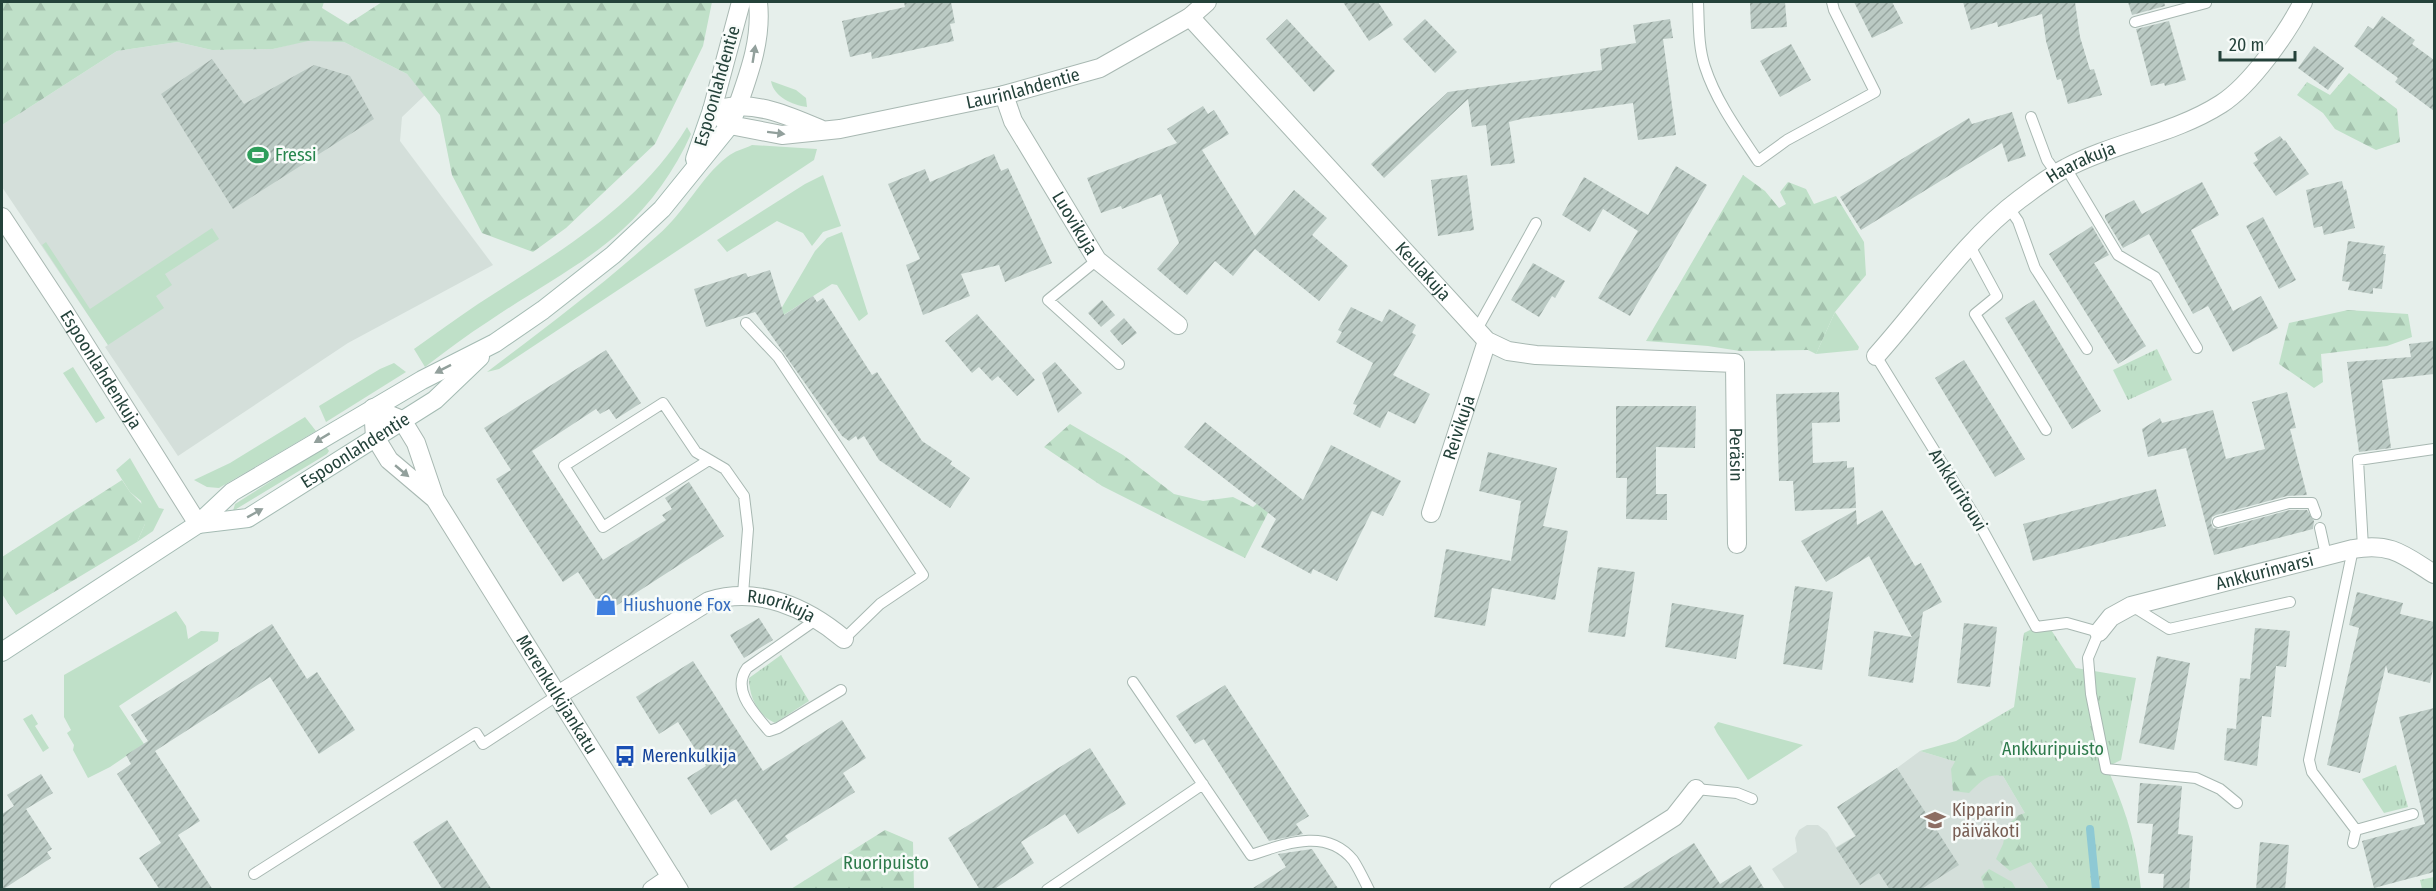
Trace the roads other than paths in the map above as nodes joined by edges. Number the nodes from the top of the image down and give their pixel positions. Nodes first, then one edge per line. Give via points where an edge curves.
1 (741, 2) edge
2 (758, 2) edge
3 (1207, 2) edge
4 (1698, 2) edge
5 (1832, 2) edge
6 (2303, 2) edge
7 (2206, 3) edge
8 (1190, 17) junction
9 (2135, 22) dead end
10 (1004, 95) junction
11 (738, 105) junction
12 (712, 110) junction
13 (2031, 117) dead end
14 (730, 125) junction
15 (822, 129) junction
16 (692, 170) junction
17 (2061, 171) junction
18 (2009, 208) junction
19 (2, 217) edge
20 (1536, 223) dead end
21 (1970, 246) junction
22 (1097, 260) junction
23 (746, 323) dead end
24 (1178, 325) dead end
25 (1482, 336) junction
26 (495, 343) junction
27 (2197, 348) dead end
28 (2087, 349) dead end
29 (1876, 356) joint
30 (1735, 363) joint
31 (1119, 364) dead end
32 (373, 408) junction
33 (402, 420) junction
34 (2046, 430) dead end
35 (375, 437) junction
36 (2434, 449) edge
37 (709, 460) junction
38 (435, 499) junction
39 (1431, 513) dead end
40 (2316, 514) dead end
41 (2218, 522) dead end
42 (198, 525) junction
43 (2320, 528) dead end
44 (1737, 544) dead end
45 (2358, 548) junction
46 (2326, 555) junction
47 (2434, 574) edge
48 (743, 594) junction
49 (2290, 602) dead end
50 (2131, 606) junction
51 (817, 620) junction
52 (2099, 632) junction
53 (844, 639) joint
54 (2, 652) edge
55 (1133, 682) dead end
56 (841, 690) dead end
57 (558, 695) junction
58 (1203, 784) junction
59 (1696, 789) joint
60 (1752, 799) dead end
61 (2237, 803) dead end
62 (2413, 814) dead end
63 (2356, 830) junction
64 (2353, 843) dead end
65 (254, 874) dead end
66 (675, 883) edge
67 (652, 890) edge
68 (1047, 890) edge
69 (1369, 890) edge
70 (1559, 890) edge

1 - 12 street, Espoonlahdentie
11 -> 2 street, Espoonlahdentie via 753,65 760,20
3 - 8 street, Laurinlahdentie
4 - 5 lane via 1705,67 1721,104 1758,161 1787,140 1875,92
6 - 17 street, Haarakuja via 2287,32 2223,102 2198,117
7 - 9 lane
8 - 10 street, Laurinlahdentie via 1100,68
8 - 25 street, Keulakuja
10 - 15 street, Laurinlahdentie via 840,129
10 - 22 street, Luovikuja via 1013,121
11 - 12 street, Laurinlahdentie
11 - 14 street, Espoonlahdentie
11 - 15 street, Laurinlahdentie via 785,114
12 - 14 street, Laurinlahdentie
12 - 16 street, Espoonlahdentie
13 - 17 lane via 2047,159
14 -> 15 street, Laurinlahdentie via 783,135
14 - 16 street, Espoonlahdentie
16 - 26 street, Espoonlahdentie via 662,209 613,255
17 - 18 street, Haarakuja
17 - 27 lane via 2118,255 2155,277
18 - 21 street, Haarakuja
18 - 28 lane via 2035,267
19 - 42 street, Espoonlahdenkuja
20 - 25 lane
21 - 29 street, Haarakuja
21 - 34 lane via 1997,296 1975,314
22 - 24 street, Luovikuja
22 - 31 lane via 1048,300
23 - 53 lane via 778,357 923,575 880,604
25 - 30 street, Keulakuja via 1508,351 1536,355
25 - 39 street, Reivikuja
26 -> 32 street, Espoonlahdentie
26 - 33 street, Espoonlahdentie via 435,400
29 - 52 lane, Ankkuritouvi via 1976,518 2036,627 2067,623
30 - 44 street, Peräsin
32 - 33 street
32 - 35 street, Merenkulkijankatu
32 -> 42 street, Espoonlahdentie via 232,492
33 - 35 street, Espoonlahdentie
33 - 38 street, Merenkulkijankatu via 416,443
35 -> 38 street, Merenkulkijankatu via 389,460
42 -> 35 street, Espoonlahdentie via 248,518
36 - 45 lane via 2358,460
37 - 37 lane via 603,527 564,466 663,403 696,452
37 - 48 lane via 725,469 744,496 748,529
38 - 57 street, Merenkulkijankatu
40 - 41 lane via 2312,503 2289,503
42 - 54 street, Espoonlahdentie
43 - 46 lane
45 - 46 street, Ankkurinvarsi
45 - 47 street, Ankkurinvarsi via 2375,545 2398,552
45 - 63 lane via 2309,760 2312,772
46 - 50 street, Ankkurinvarsi
48 - 51 street, Ruorikuja via 775,600
48 - 57 street, Ruorikuja via 709,601
49 - 50 lane via 2169,629
50 - 52 street, Ankkurinvarsi via 2111,617
51 - 53 street, Ruorikuja
51 - 56 lane via 747,668 740,677 740,688 769,730 786,724
52 - 61 lane via 2088,658 2106,769 2196,778 2220,789
55 - 58 lane
57 - 65 lane via 483,744 476,733
57 - 66 street, Merenkulkijankatu
58 - 68 lane
58 - 69 lane via 1251,855 1294,842 1314,840 1338,846 1353,861
59 - 60 lane via 1737,793
59 - 70 street via 1674,817
62 - 63 lane
63 - 64 lane
66 - 67 street

